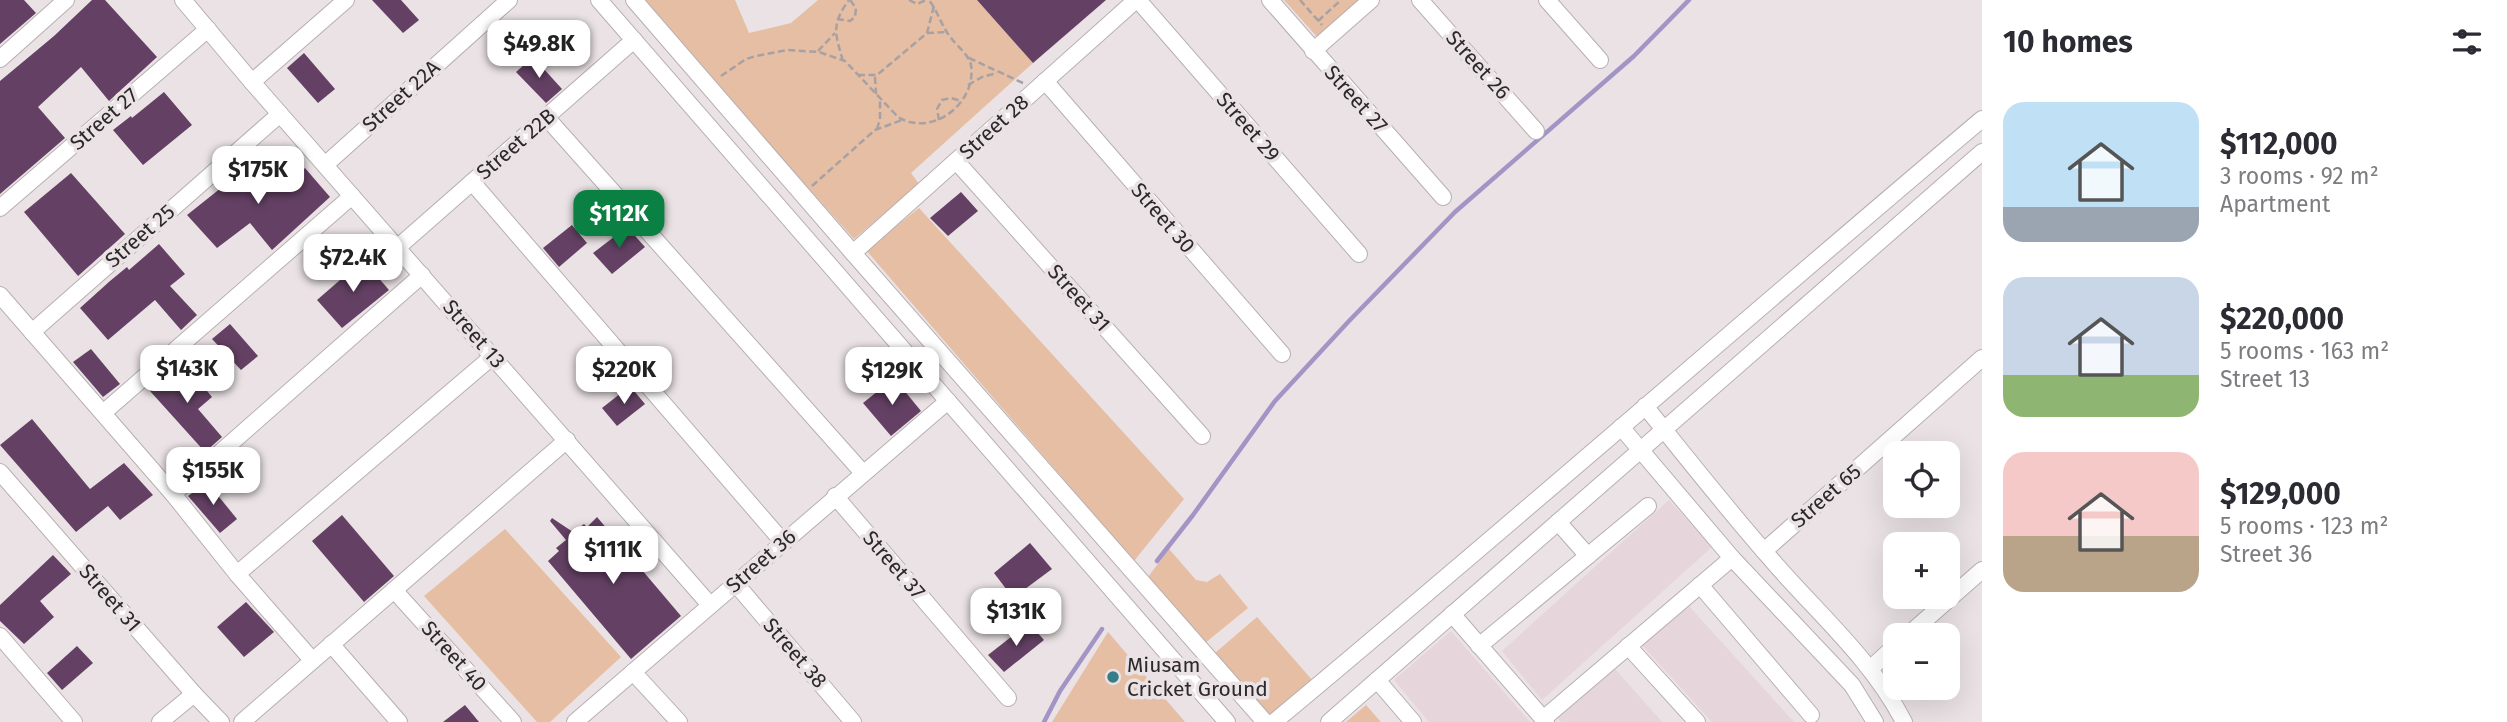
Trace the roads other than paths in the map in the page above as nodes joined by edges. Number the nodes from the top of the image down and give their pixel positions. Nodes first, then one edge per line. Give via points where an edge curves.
1 (66, 0) edge
2 (183, 0) edge
3 (345, 0) edge
4 (509, 0) edge
5 (599, 0) edge
6 (634, 0) edge
7 (1137, 0) edge
8 (1270, 0) edge
9 (1371, 0) edge
10 (1420, 0) edge
11 (1547, 0) edge
12 (208, 29) junction
13 (634, 40) junction
14 (1313, 51) junction
15 (0, 59) edge
16 (1600, 60) dead end
17 (252, 82) junction
18 (1040, 86) junction
19 (712, 91) junction
20 (696, 111) junction
21 (280, 114) junction
22 (546, 117) junction
23 (1982, 119) edge
24 (1536, 131) dead end
25 (1982, 152) edge
26 (956, 161) junction
27 (325, 165) junction
28 (472, 182) junction
29 (352, 196) junction
30 (1443, 197) dead end
31 (0, 208) edge
32 (397, 248) junction
33 (853, 253) junction
34 (1359, 254) dead end
35 (422, 275) junction
36 (0, 295) edge
37 (921, 330) junction
38 (32, 332) junction
39 (901, 347) junction
40 (1282, 354) dead end
41 (493, 356) junction
42 (1982, 358) edge
43 (948, 401) junction
44 (1645, 406) junction
45 (103, 413) junction
46 (1621, 427) junction
47 (1664, 430) junction
48 (1202, 436) dead end
49 (567, 440) junction
50 (1641, 450) junction
51 (863, 472) junction
52 (4, 483) edge
53 (173, 494) junction
54 (835, 496) junction
55 (1648, 506) dead end
56 (1558, 522) junction
57 (783, 542) junction
58 (1764, 551) junction
59 (1588, 556) junction
60 (1732, 558) junction
61 (1982, 570) edge
62 (237, 575) junction
63 (736, 584) junction
64 (1700, 585) junction
65 (394, 590) junction
66 (710, 605) junction
67 (1452, 614) junction
68 (1922, 623) edge
69 (0, 636) edge
70 (331, 644) junction
71 (1479, 646) junction
72 (1628, 646) junction
73 (1883, 657) edge
74 (312, 660) junction
75 (1870, 668) junction
76 (634, 672) junction
77 (1377, 680) junction
78 (194, 694) junction
79 (1008, 698) dead end
80 (1811, 715) dead end
81 (1545, 720) edge
82 (74, 722) edge
83 (160, 722) edge
84 (221, 722) edge
85 (242, 722) edge
86 (399, 722) edge
87 (513, 722) edge
88 (575, 722) edge
89 (680, 722) edge
90 (853, 722) edge
91 (1227, 722) edge
92 (1265, 722) edge
93 (1274, 722) edge
94 (1329, 722) edge
95 (1413, 722) edge
96 (1697, 722) edge
97 (1875, 722) edge
98 (1904, 722) edge

1 - 15 street
2 - 12 street, Street 13
3 - 17 street
4 - 27 street, Street 22A
5 - 13 street
6 - 19 street
7 - 18 street, Street 28
7 - 34 street, Street 29
8 - 14 street, Street 27
9 - 14 street
10 - 24 street, Street 26
11 - 16 street
12 - 17 street, Street 13
12 - 31 street, Street 27
13 - 20 street
13 - 22 street, Street 22B
14 - 30 street, Street 27
17 - 21 street, Street 13
18 - 26 street, Street 28
18 - 40 street, Street 30
19 - 20 street
19 - 33 street
20 - 39 street
21 - 27 street, Street 13
21 - 38 street, Street 25
22 - 28 street, Street 22B
22 - 51 street
23 - 44 street
25 - 47 street
26 - 33 street, Street 28
26 - 48 street, Street 31
27 - 29 street, Street 13
28 - 32 street, Street 22B
28 - 57 street
29 - 32 street, Street 13
29 - 45 street
32 - 35 street, Street 13
33 - 37 street
35 - 41 street, Street 13
35 - 53 street
36 - 38 street
37 - 39 street
37 - 92 street
38 - 45 street
39 - 43 street
41 - 49 street, Street 13
41 - 62 street
42 - 58 street, Street 65
43 - 51 street, Street 36
43 - 91 street
44 - 46 street
44 - 47 street
45 - 53 street
46 - 50 street
46 - 93 street
47 - 50 street
47 - 58 street
49 - 65 street
49 - 66 street, Street 13
50 - 56 street
50 - 60 street
51 - 54 street, Street 36
52 - 78 street, Street 31
53 - 62 street
54 - 57 street, Street 36
54 - 79 street, Street 37
55 - 59 street
56 - 59 street
56 - 67 street
57 - 63 street, Street 36
58 - 75 street
59 - 71 street
60 - 64 street
60 - 97 street via 1852,685
61 - 68 street
62 - 74 street
63 - 66 street, Street 36
63 - 90 street, Street 38
64 - 72 street
64 - 80 street
65 - 70 street
65 - 87 street, Street 40
66 - 76 street, Street 36
67 - 71 street
67 - 77 street
69 - 82 street
70 - 74 street
70 - 86 street
71 - 81 street
72 - 81 street
72 - 96 street
73 - 75 street
74 - 85 street
75 - 98 street
76 - 88 street, Street 36
76 - 89 street
77 - 94 street
77 - 95 street
78 - 83 street
78 - 84 street, Street 31

